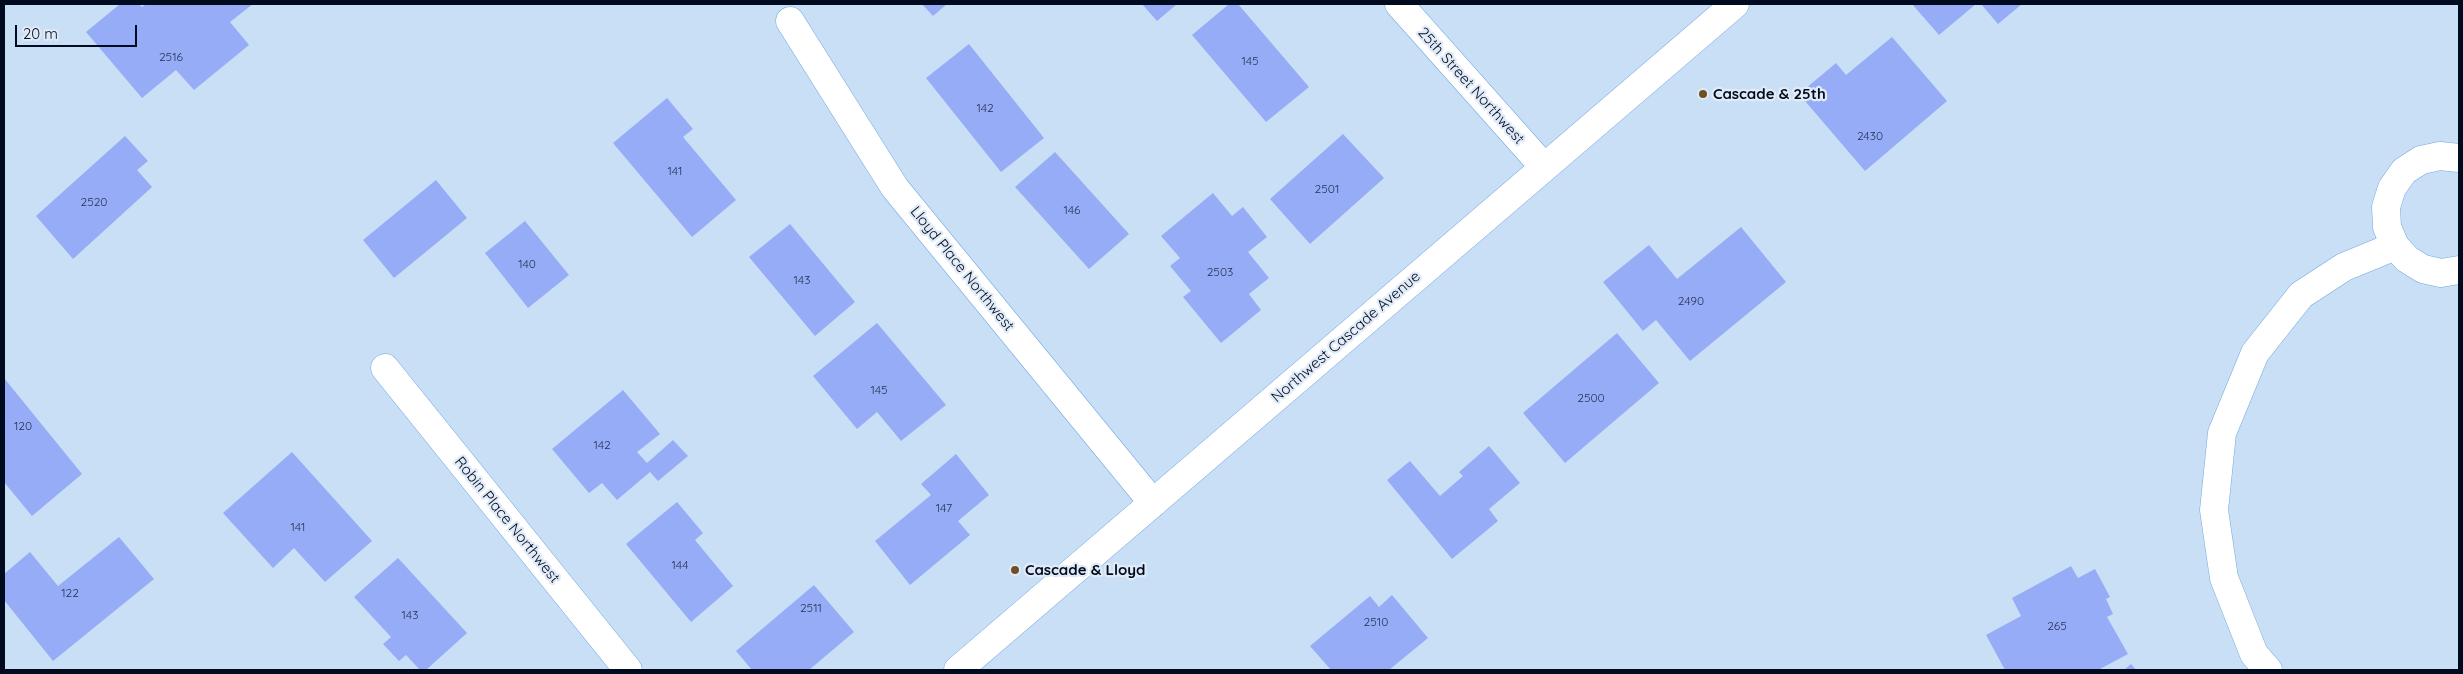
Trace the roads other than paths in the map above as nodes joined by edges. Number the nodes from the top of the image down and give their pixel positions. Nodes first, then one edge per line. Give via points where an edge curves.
1 (1398, 4) edge
2 (1735, 4) edge
3 (790, 21) dead end
4 (2459, 158) edge
5 (1544, 167) junction
6 (2395, 246) junction
7 (2459, 270) edge
8 (385, 368) dead end
9 (1153, 503) junction
10 (628, 670) edge
11 (958, 670) edge
12 (2268, 670) edge

1 - 5 street, 25th Street Northwest
2 - 5 street, Northwest Cascade Avenue
3 - 9 street, Lloyd Place Northwest via 896,188
4 - 6 street via 2440,156 2420,160 2404,171 2392,188 2386,207 2387,227
5 - 9 street, Northwest Cascade Avenue
6 - 7 street via 2407,260 2423,269 2441,273
6 - 12 street via 2344,267 2301,295 2255,353 2222,433 2214,510 2224,578 2254,654
8 - 10 street, Robin Place Northwest
9 - 11 street, Northwest Cascade Avenue

